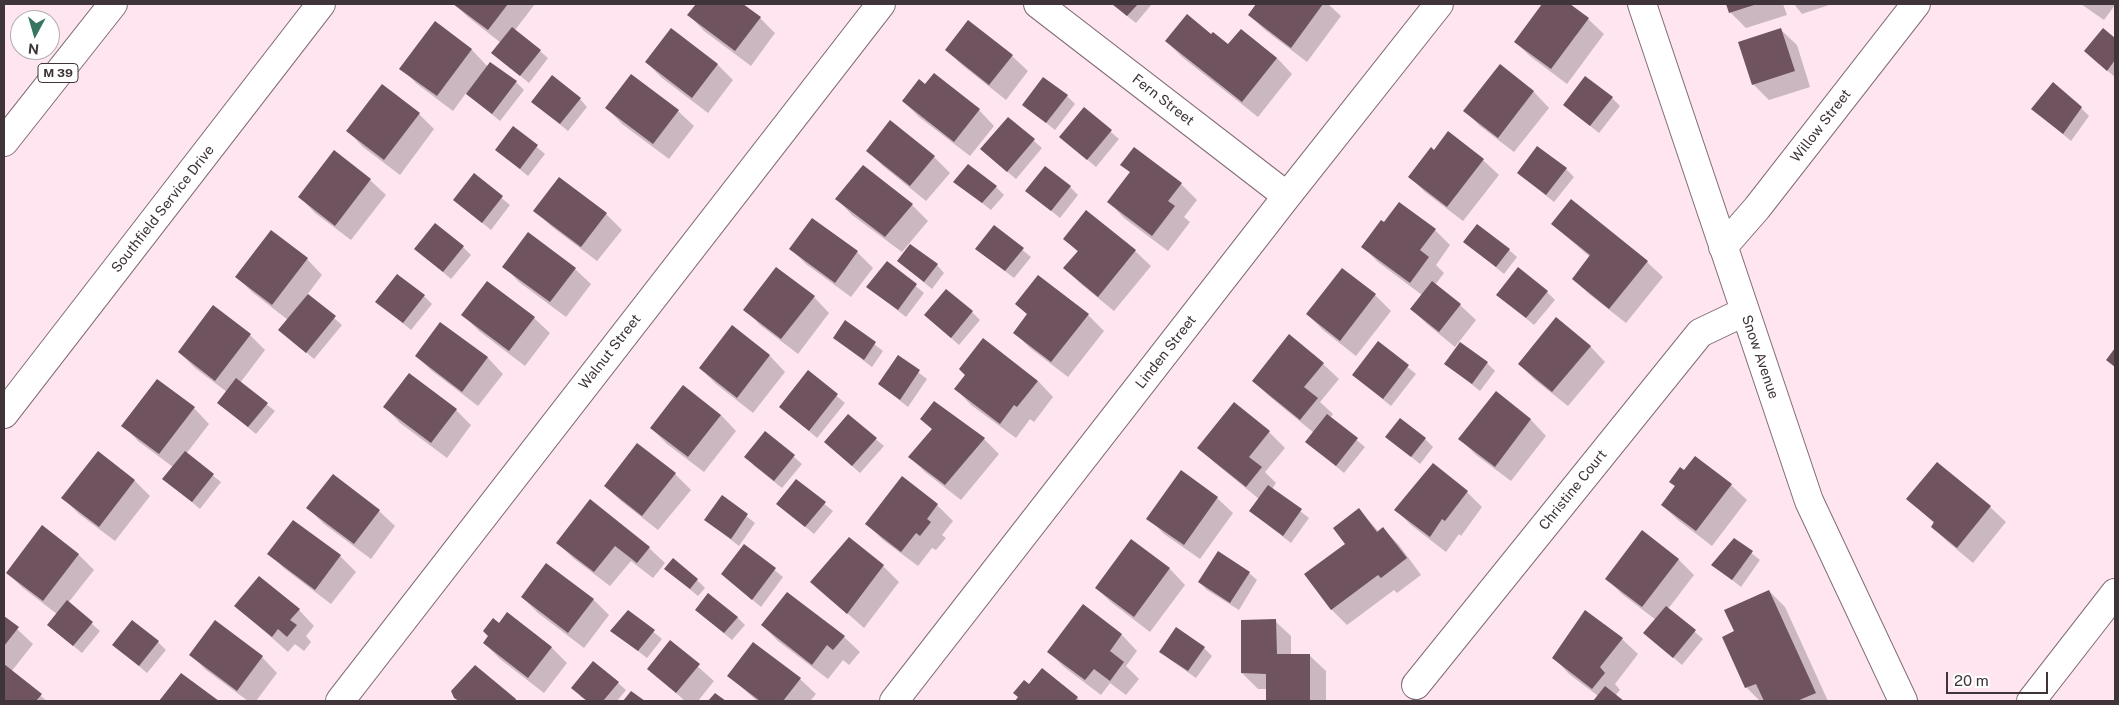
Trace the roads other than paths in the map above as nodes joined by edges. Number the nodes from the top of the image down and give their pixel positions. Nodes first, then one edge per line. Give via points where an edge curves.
1 (113, 4) edge
2 (322, 4) edge
3 (881, 4) edge
4 (1038, 4) edge
5 (1439, 4) edge
6 (1642, 4) edge
7 (1916, 4) edge
8 (4, 142) edge
9 (1287, 196) junction
10 (1723, 247) junction
11 (1744, 312) junction
12 (4, 414) edge
13 (2115, 593) edge
14 (1416, 685) dead end
15 (340, 701) edge
16 (894, 701) edge
17 (1903, 701) edge
18 (2031, 701) edge

1 - 8 main road, M 39
2 - 12 main road, Southfield Service Drive
3 - 15 main road, Walnut Street
4 - 9 main road, Fern Street
5 - 9 main road, Linden Street
6 - 10 main road, Snow Avenue
7 - 10 main road, Willow Street
9 - 16 main road, Linden Street
10 - 11 main road, Snow Avenue
11 - 14 main road, Christine Court via 1700,333
11 - 17 main road, Snow Avenue via 1809,501
13 - 18 main road

